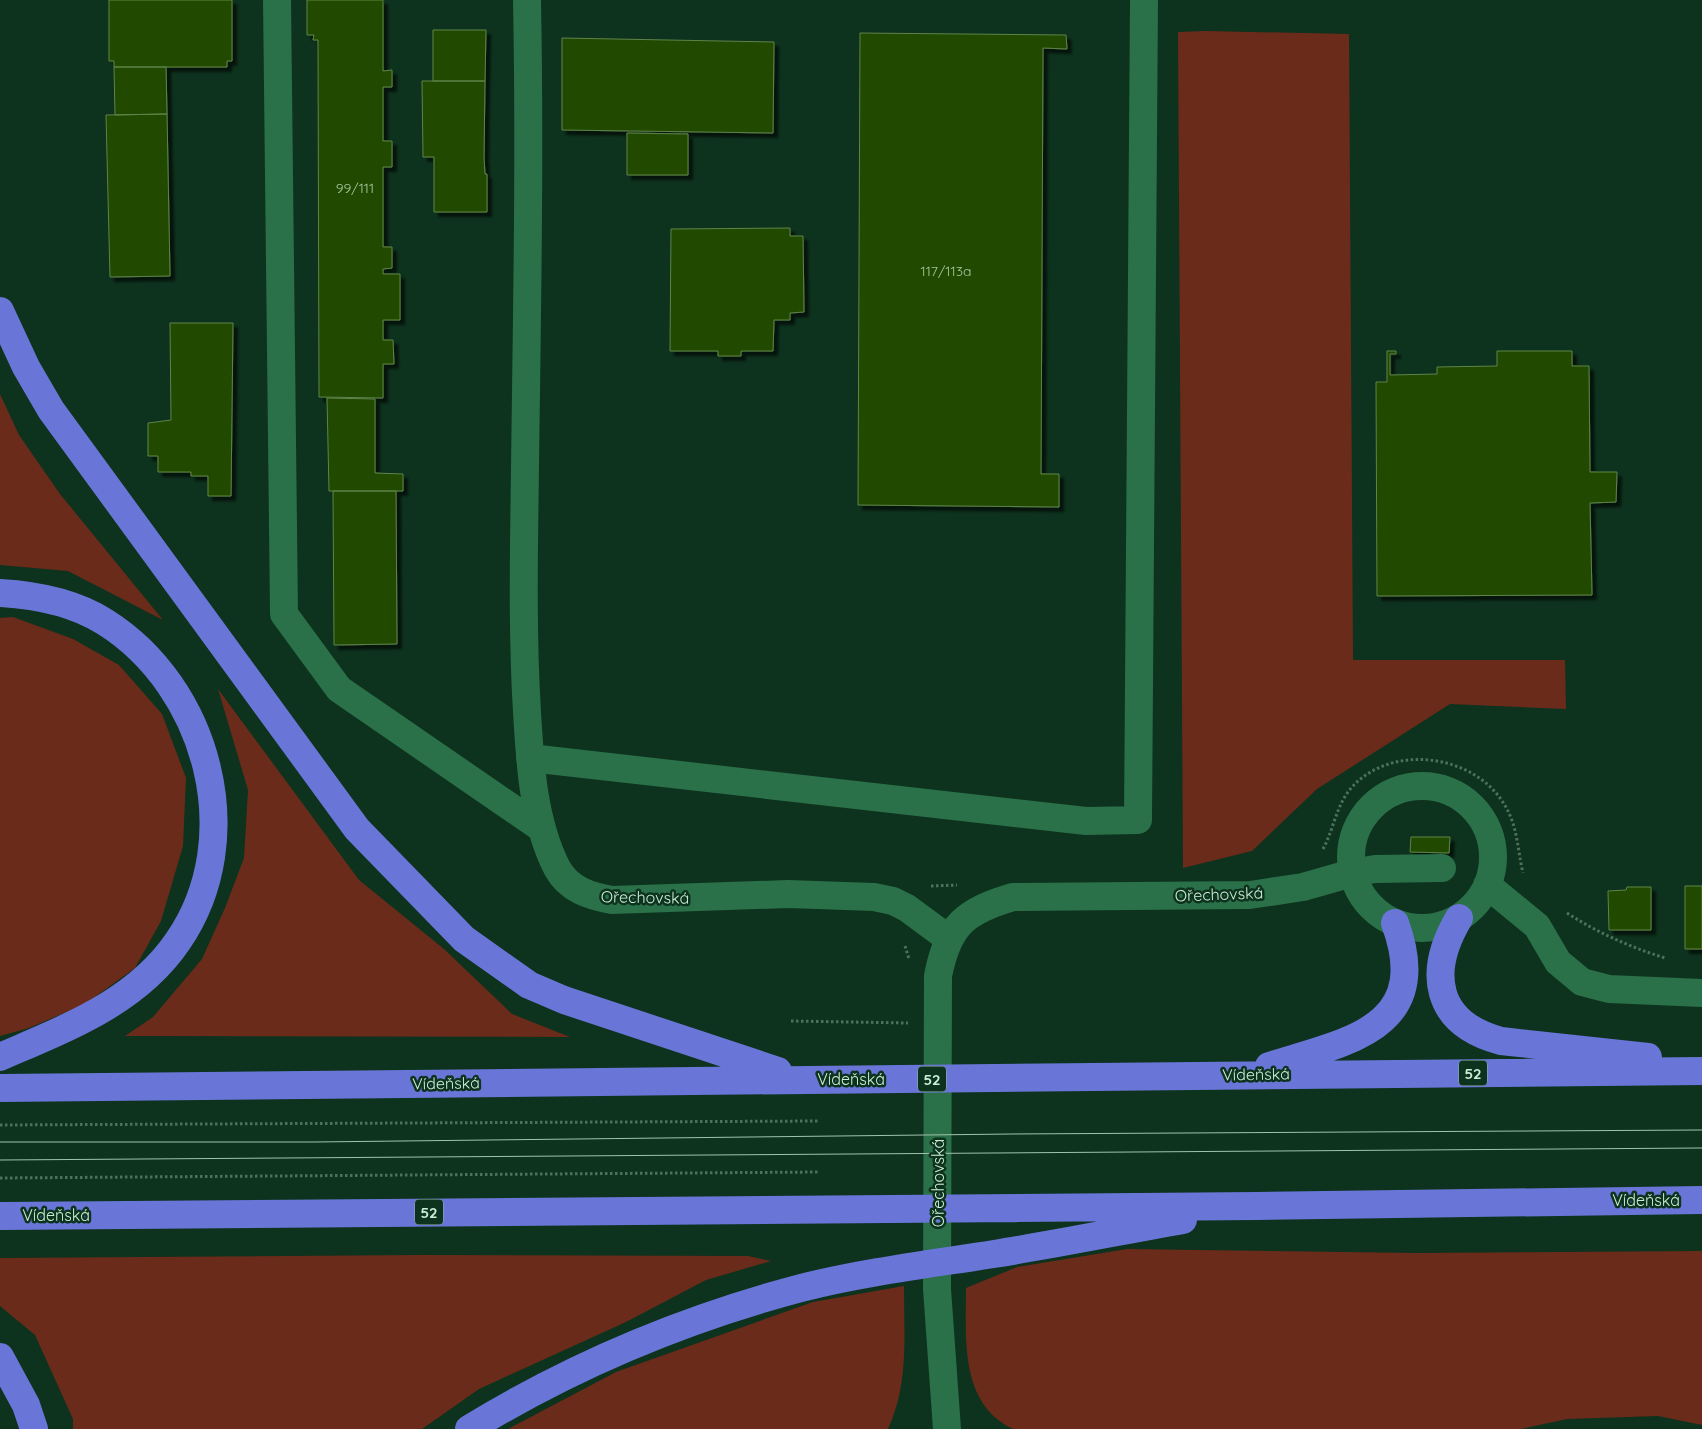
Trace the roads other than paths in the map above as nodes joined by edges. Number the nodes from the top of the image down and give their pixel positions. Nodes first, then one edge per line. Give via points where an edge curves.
1 (277, 0) edge
2 (527, 0) edge
3 (1144, 0) edge
4 (0, 311) edge
5 (0, 593) edge
6 (530, 758) junction
7 (542, 828) junction
8 (1442, 868) dead end
9 (1352, 873) junction
10 (1487, 885) junction
11 (1459, 918) junction
12 (1396, 923) junction
13 (949, 939) junction
14 (1702, 993) edge
15 (0, 1057) edge
16 (1702, 1062) edge
17 (1702, 1071) edge
18 (1244, 1074) junction
19 (801, 1079) junction
20 (0, 1088) edge
21 (1702, 1200) edge
22 (1558, 1201) junction
23 (1256, 1206) junction
24 (1702, 1215) edge
25 (0, 1216) edge
26 (0, 1357) edge
27 (34, 1429) edge
28 (469, 1429) edge
29 (947, 1429) edge

1 - 7 street via 284,614 339,689
2 - 6 street via 530,118 522,636
3 - 6 street via 1138,820 1086,821
4 - 19 highway via 26,367 51,410 357,829 464,939 529,985 564,1000
5 - 15 highway via 38,597 82,611 111,626 144,654 159,670 189,715 206,763 214,816 213,842 202,895 192,918 163,961 120,1000 88,1018
6 - 7 street
7 - 13 street, Ořechovská via 558,870 572,886 590,896 612,900 788,894 874,896 907,908
8 - 9 street, Ořechovská via 1375,869
9 - 10 street via 1353,838 1370,808 1401,788 1428,786 1459,796 1480,816 1491,839 1493,855
9 - 12 street via 1370,906
9 - 13 street, Ořechovská via 1304,887 1250,895 1013,897 984,906 964,918
10 - 11 street via 1472,908
10 - 14 street via 1537,926 1558,962 1582,982 1609,989
11 - 12 street via 1429,928
11 - 16 highway via 1442,951 1441,987 1448,1004 1469,1028 1501,1041
12 - 18 highway via 1404,946 1405,979 1389,1014 1365,1034
13 - 29 street, Ořechovská via 938,976 937,1289
17 - 18 highway, Vídeňská / 52
18 - 19 highway, Vídeňská / 52
19 - 20 highway, Vídeňská / 52
21 - 22 highway, Vídeňská / 52
22 - 23 highway, Vídeňská / 52
22 - 24 highway
23 - 25 highway, Vídeňská / 52
23 - 28 highway via 863,1275 750,1302 640,1342 570,1372
26 - 27 highway via 26,1405

